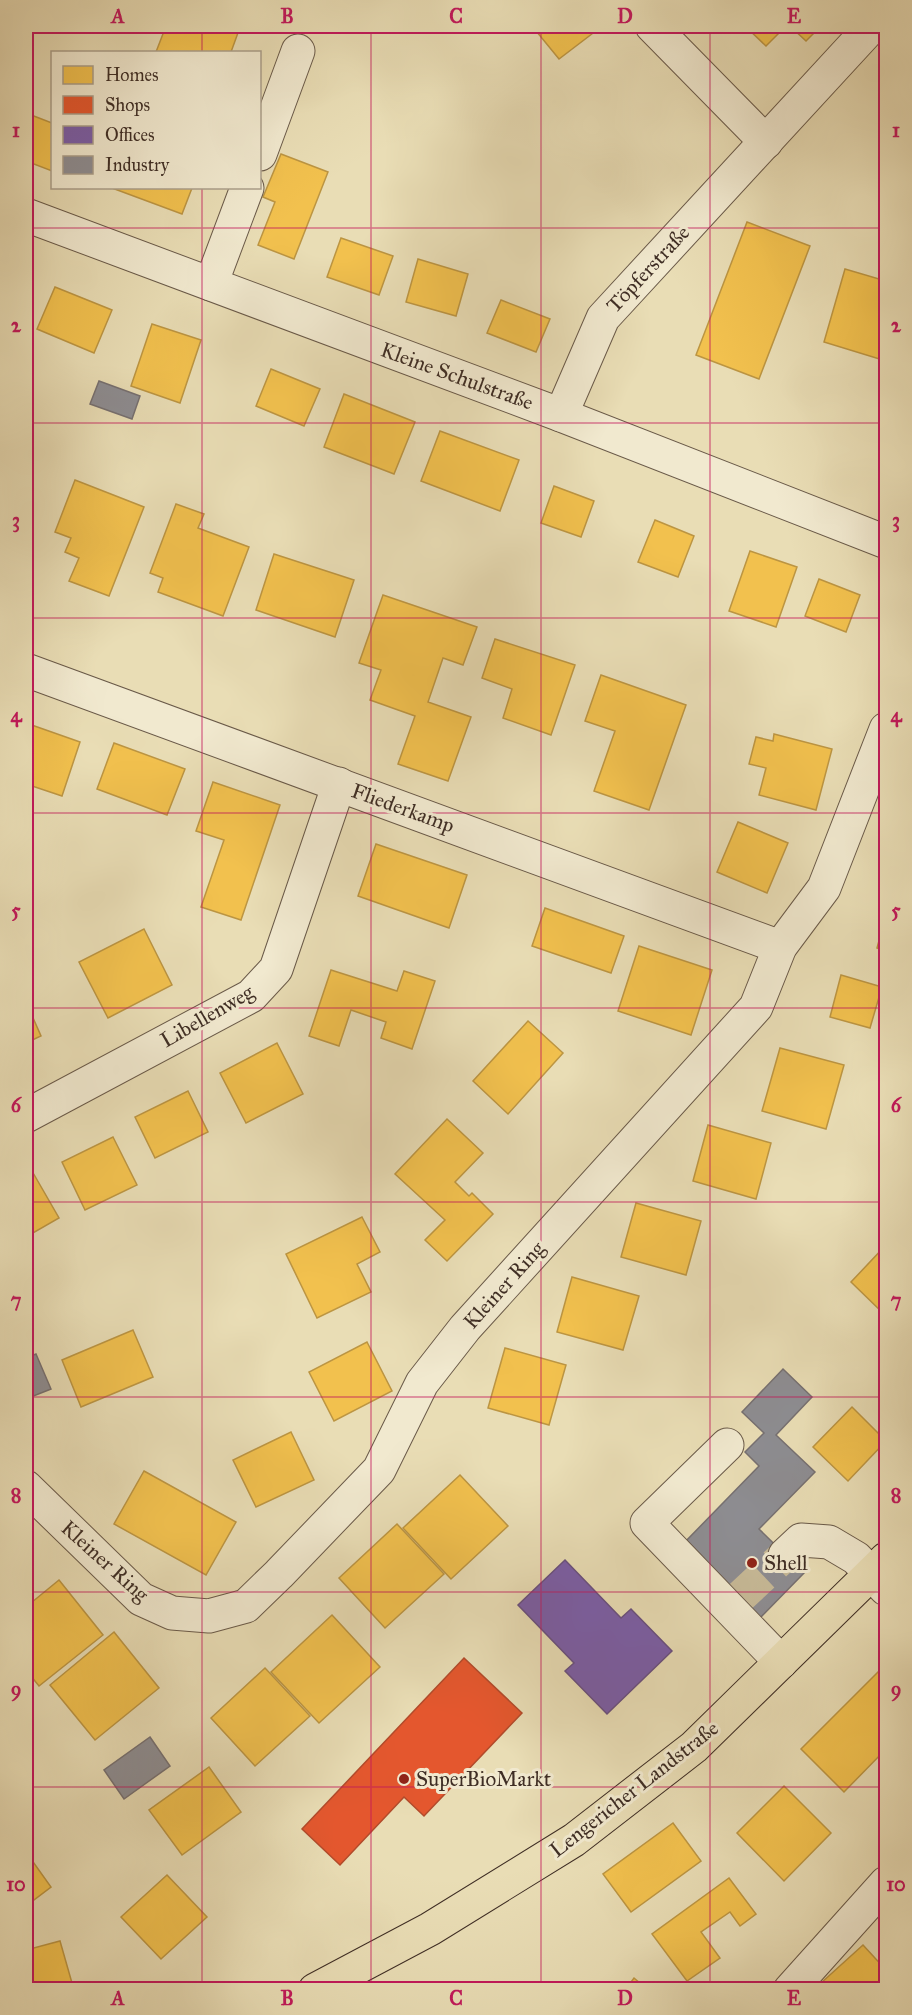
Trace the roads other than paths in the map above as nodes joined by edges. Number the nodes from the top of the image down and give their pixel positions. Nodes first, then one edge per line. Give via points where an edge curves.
1 (652, 26) edge
2 (872, 26) edge
3 (298, 51) dead end
4 (766, 142) junction
5 (261, 151) edge
6 (247, 189) edge
7 (26, 215) edge
8 (211, 284) junction
9 (561, 415) junction
10 (886, 542) edge
11 (26, 670) edge
12 (886, 729) edge
13 (339, 784) junction
14 (780, 947) junction
15 (26, 1116) edge
16 (727, 1445) dead end
17 (26, 1487) edge
18 (785, 1555) tunnel mouth
19 (882, 1574) edge
20 (782, 1662) junction
21 (886, 1882) edge
22 (315, 1989) edge
23 (790, 1989) edge

1 - 4 street
2 - 4 street, Töpferstraße
3 - 5 street
4 - 9 street, Töpferstraße via 603,318
6 - 8 street
7 - 8 street, Kleine Schulstraße
8 - 9 street, Kleine Schulstraße
9 - 10 street, Kleine Schulstraße
11 - 13 street, Fliederkamp
12 - 14 street, Kleiner Ring via 824,888
13 - 14 street, Fliederkamp
13 - 15 street, Libellenweg via 276,969 251,996
14 - 17 street, Kleiner Ring via 756,1007 465,1329 422,1383 379,1470 246,1606 208,1616 172,1612 141,1599
16 - 20 street via 647,1523 734,1603
18 - 19 street via 801,1540 828,1542
19 - 20 main road, Lengericher Landstraße
20 - 22 main road, Lengericher Landstraße via 694,1747 574,1840 430,1929
21 - 23 street

